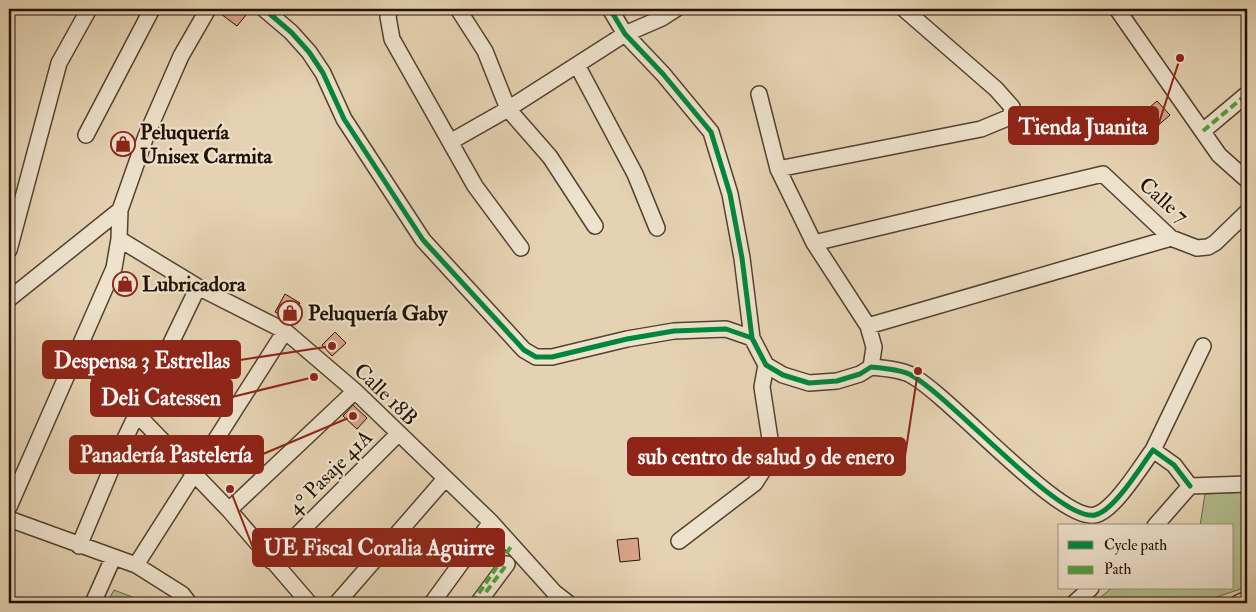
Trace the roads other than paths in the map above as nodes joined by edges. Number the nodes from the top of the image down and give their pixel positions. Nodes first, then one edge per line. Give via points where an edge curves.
1 (90, 9) edge
2 (152, 9) edge
3 (208, 9) edge
4 (264, 9) edge
5 (390, 9) edge
6 (458, 9) edge
7 (610, 9) edge
8 (676, 9) edge
9 (904, 9) edge
10 (1117, 9) edge
11 (625, 34) junction
12 (577, 65) junction
13 (759, 94) dead end
14 (1247, 94) edge
15 (508, 109) junction
16 (1203, 131) junction
17 (86, 136) dead end
18 (450, 142) junction
19 (778, 170) junction
20 (1247, 180) edge
21 (120, 210) junction
22 (1247, 212) edge
23 (595, 226) dead end
24 (657, 228) dead end
25 (1171, 238) junction
26 (119, 239) junction
27 (10, 242) edge
28 (814, 243) junction
29 (521, 248) dead end
30 (198, 287) junction
31 (9, 299) edge
32 (868, 326) junction
33 (285, 331) junction
34 (752, 338) junction
35 (1203, 346) dead end
36 (77, 352) junction
37 (766, 365) junction
38 (871, 367) junction
39 (356, 391) junction
40 (138, 413) junction
41 (398, 434) junction
42 (1153, 450) junction
43 (193, 473) junction
44 (444, 480) junction
45 (1247, 484) edge
46 (1190, 486) junction
47 (9, 507) edge
48 (229, 510) junction
49 (9, 519) edge
50 (491, 522) junction
51 (1157, 524) edge
52 (679, 542) dead end
53 (79, 546) junction
54 (113, 558) junction
55 (271, 561) junction
56 (508, 564) dead end
57 (136, 565) junction
58 (1090, 590) edge
59 (1247, 599) edge
60 (93, 603) edge
61 (189, 603) edge
62 (309, 603) edge
63 (337, 603) edge
64 (432, 603) edge
65 (478, 603) edge
66 (568, 603) edge
67 (1074, 603) edge
68 (1238, 603) edge

1 - 27 street via 59,63
2 - 17 street
3 - 21 street via 146,136
4 - 34 street via 309,52 323,73 344,119 423,240 524,350 536,357 552,357 674,331 726,329
5 - 18 street via 388,17 392,39
6 - 15 street via 485,51
7 - 11 street
8 - 11 street
9 - 19 street via 996,89 1012,107 1010,117 981,129
10 - 16 street
11 - 12 street
11 - 34 street via 711,132 730,194
12 - 15 street
12 - 24 street via 635,174
13 - 19 street
14 - 16 street
15 - 18 street
15 - 23 street via 550,156
16 - 20 street via 1219,155
18 - 29 street via 475,186
19 - 28 street
21 - 26 street
21 - 31 street
22 - 25 street, Calle 7 via 1208,247 1196,248
25 - 28 street, Calle 7 via 1104,174
25 - 32 street
26 - 30 street, Calle 18B
26 - 36 street via 114,268
28 - 32 street
30 - 33 street, Calle 18B
30 - 40 street
32 - 38 street via 874,347
33 - 39 street, Calle 18B
33 - 43 street
34 - 37 street
35 - 42 street
36 - 40 street
36 - 47 street
37 - 38 street via 783,375 809,383 837,381
37 - 52 street via 762,387 770,439 767,464 755,484
38 - 42 street via 907,373 930,387 1028,476 1079,514 1094,515 1106,510
39 - 41 street, Calle 18B
39 - 48 street
40 - 43 street
40 - 53 street
41 - 44 street, Calle 18B
41 - 55 street, 4° Pasaje 41A
42 - 46 street via 1174,465
43 - 48 street
43 - 57 street
44 - 50 street, Calle 18B
44 - 63 street
45 - 46 street
46 - 51 street
48 - 55 street
49 - 53 street
50 - 64 street
50 - 66 street, Calle 18B via 555,593
53 - 54 street
54 - 57 street
54 - 60 street
55 - 62 street
56 - 65 street
57 - 61 street via 182,594
58 - 67 street
59 - 68 street

